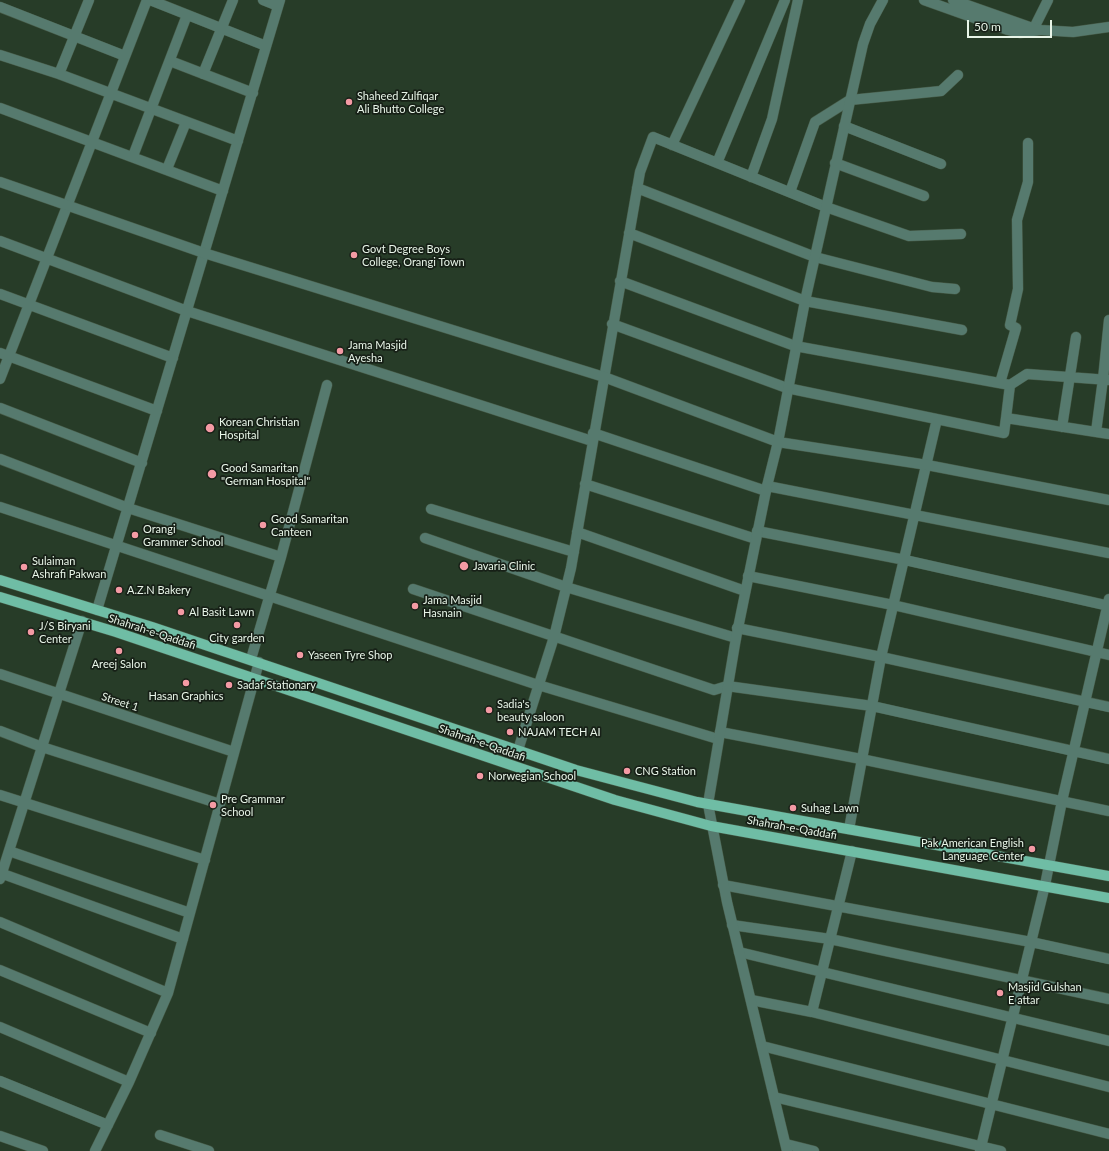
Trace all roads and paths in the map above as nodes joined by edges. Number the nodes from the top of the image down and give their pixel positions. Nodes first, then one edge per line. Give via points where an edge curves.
1 (88, 0) edge
2 (148, 0) edge
3 (233, 0) edge
4 (263, 0) edge
5 (740, 0) edge
6 (785, 0) edge
7 (798, 0) edge
8 (883, 0) edge
9 (924, 0) edge
10 (953, 0) edge
11 (1048, 0) edge
12 (279, 3) edge
13 (0, 7) edge
14 (187, 15) junction
15 (1109, 27) edge
16 (221, 28) junction
17 (1037, 29) junction
18 (74, 36) junction
19 (266, 46) junction
20 (0, 55) edge
21 (125, 56) junction
22 (170, 61) junction
23 (59, 74) junction
24 (203, 74) junction
25 (958, 75) dead end
26 (252, 93) junction
27 (110, 94) junction
28 (850, 100) junction
29 (0, 108) edge
30 (151, 109) junction
31 (186, 122) junction
32 (844, 126) junction
33 (92, 140) junction
34 (238, 141) junction
35 (1028, 143) dead end
36 (672, 145) junction
37 (133, 156) junction
38 (717, 163) junction
39 (835, 163) junction
40 (941, 164) dead end
41 (167, 169) junction
42 (751, 177) junction
43 (0, 182) edge
44 (637, 188) junction
45 (223, 190) junction
46 (790, 192) junction
47 (924, 196) dead end
48 (67, 206) junction
49 (826, 207) junction
50 (629, 233) junction
51 (961, 234) dead end
52 (0, 241) edge
53 (204, 253) junction
54 (815, 256) junction
55 (46, 259) junction
56 (620, 281) junction
57 (955, 289) dead end
58 (0, 294) edge
59 (805, 301) junction
60 (29, 304) junction
61 (187, 310) junction
62 (1109, 320) edge
63 (612, 324) junction
64 (962, 330) dead end
65 (1076, 337) dead end
66 (795, 346) junction
67 (4, 355) edge
68 (173, 358) junction
69 (604, 377) junction
70 (1070, 378) junction
71 (0, 379) edge
72 (1106, 380) edge
73 (1005, 384) junction
74 (327, 385) dead end
75 (787, 388) junction
76 (0, 408) edge
77 (157, 411) junction
78 (1006, 418) junction
79 (937, 419) junction
80 (1062, 427) junction
81 (1096, 432) junction
82 (1109, 434) edge
83 (593, 437) junction
84 (778, 442) junction
85 (0, 459) edge
86 (142, 462) junction
87 (927, 465) junction
88 (585, 484) junction
89 (766, 489) junction
90 (1109, 500) edge
91 (0, 507) edge
92 (128, 508) junction
93 (431, 509) dead end
94 (914, 515) junction
95 (577, 532) junction
96 (757, 535) junction
97 (425, 538) dead end
98 (117, 545) junction
99 (574, 552) junction
100 (1109, 553) edge
101 (281, 556) junction
102 (905, 560) junction
103 (748, 576) junction
104 (0, 580) edge
105 (566, 587) junction
106 (414, 589) dead end
107 (745, 591) junction
108 (0, 596) edge
109 (269, 596) junction
110 (1109, 604) edge
111 (893, 605) junction
112 (97, 610) junction
113 (82, 621) junction
114 (736, 633) junction
115 (554, 637) junction
116 (1097, 653) junction
117 (1109, 655) edge
118 (881, 656) junction
119 (255, 661) junction
120 (0, 674) edge
121 (254, 678) junction
122 (540, 686) junction
123 (727, 686) junction
124 (58, 695) junction
125 (1086, 702) junction
126 (872, 706) junction
127 (1109, 707) edge
128 (0, 731) edge
129 (719, 735) junction
130 (42, 746) junction
131 (518, 750) junction
132 (1074, 751) junction
133 (234, 752) junction
134 (861, 759) junction
135 (1109, 759) edge
136 (0, 795) edge
137 (1062, 801) junction
138 (24, 803) junction
139 (220, 804) junction
140 (708, 804) junction
141 (1109, 810) edge
142 (711, 826) junction
143 (849, 829) junction
144 (9, 851) junction
145 (852, 851) junction
146 (204, 860) junction
147 (1048, 865) junction
148 (1, 876) edge
149 (1109, 876) edge
150 (723, 884) junction
151 (1045, 885) junction
152 (1109, 898) edge
153 (838, 906) junction
154 (190, 913) junction
155 (0, 922) edge
156 (732, 925) junction
157 (183, 939) junction
158 (830, 939) junction
159 (1031, 942) junction
160 (739, 952) junction
161 (1109, 959) edge
162 (0, 970) edge
163 (822, 971) junction
164 (1022, 980) junction
165 (168, 993) junction
166 (1109, 999) edge
167 (751, 1000) junction
168 (812, 1012) junction
169 (1012, 1018) junction
170 (0, 1026) edge
171 (151, 1033) junction
172 (1109, 1041) edge
173 (762, 1046) junction
174 (1002, 1060) junction
175 (0, 1081) edge
176 (130, 1082) junction
177 (1109, 1087) edge
178 (774, 1097) junction
179 (992, 1103) junction
180 (108, 1125) junction
181 (1109, 1134) edge
182 (160, 1135) dead end
183 (0, 1136) edge
184 (786, 1147) edge
185 (981, 1149) edge
186 (43, 1151) edge
187 (95, 1151) edge
188 (209, 1151) edge
189 (814, 1151) edge
190 (1001, 1151) edge

1 - 18 street
2 - 14 street
2 - 21 street
3 - 16 street
4 - 12 street
5 - 36 street
6 - 38 street
7 - 42 street via 772,118
8 - 28 street via 870,24
9 - 17 street via 1008,30 1020,32
10 - 17 street
11 - 17 street
12 - 19 street
13 - 18 street
14 - 16 street
14 - 22 street
15 - 17 street via 1073,32
16 - 19 street
16 - 24 street
18 - 21 street
18 - 23 street
19 - 26 street
20 - 23 street
21 - 27 street
22 - 24 street
22 - 30 street
23 - 27 street
24 - 26 street
25 - 28 street via 941,91
26 - 34 street
27 - 30 street
27 - 33 street
28 - 32 street
28 - 46 street via 815,122
29 - 33 street
30 - 31 street
30 - 37 street
31 - 34 street
31 - 41 street
32 - 39 street
32 - 40 street
33 - 37 street
33 - 48 street
34 - 45 street
35 - 73 street via 1028,182 1018,220 1018,289 1010,325 1016,328
36 - 38 street
36 - 44 street via 653,137
37 - 41 street
38 - 42 street
39 - 47 street
39 - 49 street
41 - 45 street
42 - 46 street
43 - 48 street
44 - 50 street
44 - 54 street
45 - 53 street
46 - 49 street
48 - 53 street
48 - 55 street
49 - 51 street via 909,236
49 - 54 street
50 - 56 street
50 - 59 street
52 - 55 street
53 - 61 street
53 - 69 street
54 - 57 street via 932,287
54 - 59 street
55 - 60 street
55 - 61 street
56 - 63 street
56 - 66 street
58 - 60 street
59 - 64 street
59 - 66 street
60 - 67 street
60 - 68 street
61 - 68 street
61 - 83 street
62 - 72 street
63 - 69 street
63 - 75 street
65 - 70 street
66 - 73 street
66 - 75 street
67 - 71 street
67 - 77 street
68 - 77 street
69 - 83 street
69 - 84 street
70 - 72 street
70 - 73 street via 1027,374
70 - 80 street
72 - 81 street
73 - 78 street
74 - 101 street
75 - 79 street
75 - 84 street
76 - 86 street
77 - 86 street
78 - 79 street via 1004,433
78 - 80 street
79 - 87 street
80 - 81 street
81 - 82 street
83 - 88 street
83 - 89 street
84 - 87 street
84 - 89 street
85 - 92 street
86 - 92 street
87 - 90 street
87 - 94 street
88 - 95 street
88 - 96 street
89 - 94 street
89 - 96 street
91 - 98 street
92 - 98 street
92 - 101 street
93 - 99 street
94 - 100 street
94 - 102 street
95 - 99 street
95 - 107 street
96 - 102 street
96 - 103 street
97 - 105 street
98 - 109 street
98 - 112 street
99 - 105 street
101 - 109 street
102 - 110 street
102 - 111 street
103 - 107 street
103 - 111 street
104 - 112 main road, Shahrah-e-Qaddafi
105 - 114 street
105 - 115 street
106 - 115 street
107 - 114 street
108 - 113 main road, Shahrah-e-Qaddafi
109 - 119 street
109 - 122 street
110 - 116 street
111 - 116 street
111 - 118 street
112 - 119 main road, Shahrah-e-Qaddafi
113 - 121 main road, Shahrah-e-Qaddafi
113 - 124 street
114 - 118 street
114 - 123 street
115 - 122 street
115 - 123 street via 714,690
116 - 117 street
116 - 125 street
118 - 125 street
118 - 126 street
119 - 121 street
119 - 131 main road, Shahrah-e-Qaddafi
120 - 124 street, Street 1
121 - 133 street
121 - 142 main road, Shahrah-e-Qaddafi via 615,800
122 - 129 street
122 - 131 street
123 - 126 street
123 - 129 street
124 - 130 street
124 - 133 street, Street 1
125 - 127 street
125 - 132 street
126 - 132 street
126 - 134 street
128 - 130 street
129 - 134 street
129 - 140 street
130 - 138 street
130 - 139 street
131 - 140 main road, Shahrah-e-Qaddafi via 576,770
132 - 135 street
132 - 137 street
133 - 139 street
134 - 137 street
134 - 143 street
136 - 138 street
137 - 141 street
137 - 147 street
138 - 144 street
138 - 146 street
139 - 146 street
140 - 142 street
140 - 143 main road, Shahrah-e-Qaddafi
142 - 145 main road, Shahrah-e-Qaddafi
142 - 150 street
143 - 147 main road, Shahrah-e-Qaddafi
144 - 148 street
144 - 154 street
145 - 151 main road, Shahrah-e-Qaddafi
145 - 153 street
146 - 154 street
147 - 149 main road, Shahrah-e-Qaddafi
147 - 151 street
148 - 157 street
150 - 153 street
150 - 156 street
151 - 152 main road, Shahrah-e-Qaddafi
151 - 159 street
153 - 158 street
153 - 159 street
154 - 157 street
155 - 165 street
156 - 158 street
156 - 160 street
157 - 165 street
158 - 163 street
158 - 164 street
159 - 161 street
159 - 164 street
160 - 163 street
160 - 167 street
162 - 171 street
163 - 168 street
163 - 169 street
164 - 166 street
164 - 169 street
165 - 171 street
167 - 168 street
167 - 173 street
168 - 174 street
169 - 172 street
169 - 174 street
170 - 176 street
171 - 176 street
173 - 178 street
173 - 179 street
174 - 177 street
174 - 179 street
175 - 180 street
176 - 180 street
178 - 184 street
178 - 185 street
179 - 181 street
179 - 185 street
180 - 187 street
182 - 188 street
183 - 186 street
184 - 189 street
185 - 190 street

